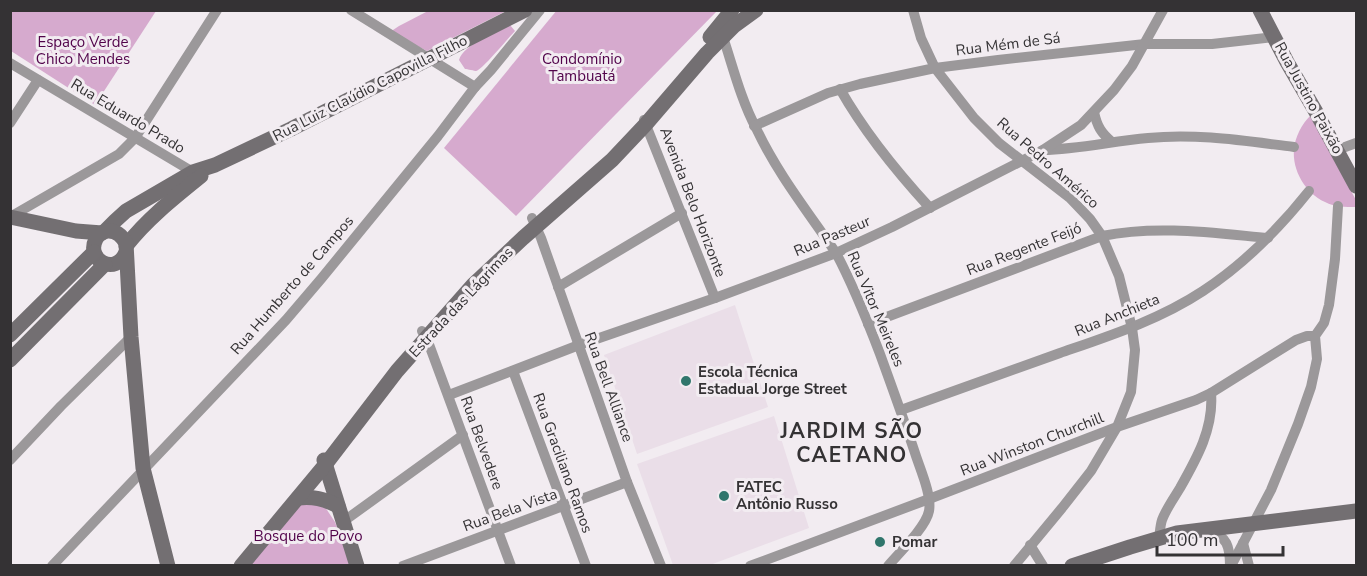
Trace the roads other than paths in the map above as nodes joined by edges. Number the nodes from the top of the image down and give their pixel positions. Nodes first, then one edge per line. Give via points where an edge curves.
1 (217, 10) edge
2 (351, 10) edge
3 (525, 10) edge
4 (540, 10) edge
5 (732, 10) edge
6 (756, 10) edge
7 (913, 10) edge
8 (1163, 10) edge
9 (1260, 10) edge
10 (723, 37) junction
11 (1275, 37) junction
12 (1145, 44) junction
13 (429, 59) junction
14 (10, 63) edge
15 (935, 68) junction
16 (38, 80) junction
17 (475, 87) junction
18 (840, 89) junction
19 (1094, 112) junction
20 (644, 120) junction
21 (10, 123) edge
22 (754, 126) junction
23 (135, 138) junction
24 (1112, 142) junction
25 (1356, 143) edge
26 (1294, 147) dead end
27 (1043, 150) junction
28 (1337, 150) junction
29 (1022, 161) junction
30 (196, 174) junction
31 (1356, 186) edge
32 (1309, 191) dead end
33 (170, 193) junction
34 (1338, 206) dead end
35 (930, 208) junction
36 (682, 213) junction
37 (10, 217) edge
38 (534, 223) junction
39 (75, 231) junction
40 (104, 232) junction
41 (1102, 236) junction
42 (1268, 238) junction
43 (126, 249) junction
44 (94, 250) junction
45 (836, 253) junction
46 (107, 264) junction
47 (558, 287) junction
48 (715, 298) junction
49 (129, 300) junction
50 (868, 324) junction
51 (1132, 328) junction
52 (424, 335) junction
53 (10, 336) edge
54 (1316, 336) junction
55 (131, 337) junction
56 (579, 345) junction
57 (10, 360) edge
58 (513, 371) junction
59 (1211, 393) junction
60 (449, 395) junction
61 (901, 410) junction
62 (1117, 427) junction
63 (463, 435) junction
64 (10, 460) edge
65 (324, 460) junction
66 (144, 468) junction
67 (627, 482) junction
68 (298, 498) junction
69 (929, 500) junction
70 (338, 506) junction
71 (563, 507) junction
72 (1356, 511) edge
73 (344, 521) junction
74 (1252, 524) junction
75 (498, 530) junction
76 (1209, 530) junction
77 (1159, 539) junction
78 (1243, 543) junction
79 (1030, 545) junction
80 (432, 560) edge
81 (52, 566) edge
82 (168, 566) edge
83 (228, 566) edge
84 (241, 566) edge
85 (357, 566) edge
86 (403, 566) edge
87 (512, 566) edge
88 (586, 566) edge
89 (661, 566) edge
90 (750, 566) edge
91 (888, 566) edge
92 (1014, 566) edge
93 (1043, 566) edge
94 (1072, 566) edge
95 (1231, 566) edge
96 (1249, 566) edge

1 - 23 street
2 - 13 street
3 - 13 street, Rua Luiz Claúdio Capovilla Filho
4 - 17 street, Rua Humberto de Campos
5 - 20 street, Estrada das Lágrimas
6 - 10 street, Estrada das Lágrimas
7 - 15 street, Rua Pedro Américo
8 - 12 street, Rua Pasteur
9 - 11 street, Rua Justino Paixão
10 - 20 street, Estrada das Lágrimas
10 - 22 street, Rua Vitor Meireles
11 - 12 street, Rua Mém de Sá via 1212,44
11 - 28 street, Rua Justino Paixão
12 - 15 street, Rua Mém de Sá
12 - 19 street, Rua Pasteur
13 - 17 street
13 - 30 street, Rua Luiz Claúdio Capovilla Filho
14 - 16 street, Rua Eduardo Prado
15 - 18 street, Rua Mém de Sá
15 - 29 street, Rua Pedro Américo via 974,118
16 - 21 street
16 - 23 street, Rua Eduardo Prado
17 - 66 street, Rua Humberto de Campos via 286,320
18 - 22 street, Rua Mém de Sá
18 - 35 street via 889,162
19 - 24 street via 1102,133
19 - 27 street, Rua Pasteur
20 - 36 street, Avenida Belo Horizonte
20 - 38 street, Estrada das Lágrimas via 612,160
22 - 45 street, Rua Vitor Meireles
23 - 30 street, Rua Eduardo Prado
23 - 37 street via 119,154
24 - 26 street via 1150,137 1217,137
24 - 27 street
25 - 28 street
27 - 29 street, Rua Pasteur
28 - 31 street, Rua Justino Paixão
29 - 35 street, Rua Pasteur
29 - 41 street, Rua Pedro Américo via 1070,198
30 - 33 street, Rua Luiz Claúdio Capovilla Filho
32 - 42 street, Rua Anchieta
33 - 40 street, Rua Luiz Claúdio Capovilla Filho via 126,211
33 - 43 street, Rua Luiz Claúdio Capovilla Filho
34 - 54 street via 1329,305
35 - 45 street, Rua Pasteur
36 - 47 street
36 - 48 street, Avenida Belo Horizonte
37 - 39 street
38 - 47 street, Rua Bell Alliance
38 - 52 street, Estrada das Lágrimas via 475,274
39 - 40 street
39 - 44 street
40 - 43 street via 118,233
40 - 44 street via 95,240
41 - 42 street, Rua Regente Feijó via 1167,230
41 - 50 street, Rua Regente Feijó
41 - 51 street, Rua Pedro Américo via 1119,276
42 - 51 street, Rua Anchieta via 1202,292
43 - 46 street via 123,259
43 - 49 street
44 - 46 street via 99,261
44 - 53 street
45 - 48 street, Rua Pasteur
45 - 50 street, Rua Vitor Meireles
46 - 49 street via 124,281
46 - 57 street
47 - 56 street, Rua Bell Alliance
48 - 56 street, Rua Pasteur
49 - 55 street
50 - 61 street, Rua Vitor Meireles
51 - 61 street, Rua Anchieta
51 - 62 street, Rua Pedro Américo via 1135,350 1131,392
52 - 60 street, Rua Belvedere
52 - 65 street, Estrada das Lágrimas via 390,367
54 - 59 street, Rua Winston Churchill via 1288,344
54 - 74 street via 1317,359 1311,387 1271,490
55 - 64 street
55 - 66 street
56 - 58 street, Rua Pasteur
56 - 67 street, Rua Bell Alliance
58 - 60 street, Rua Pasteur
58 - 71 street, Rua Graciliano Ramos
59 - 62 street, Rua Winston Churchill
59 - 77 street via 1210,421 1204,440 1161,522
60 - 63 street, Rua Belvedere
61 - 69 street, Rua Vitor Meireles
62 - 69 street, Rua Winston Churchill
62 - 79 street, Rua Pedro Américo via 1091,471
63 - 73 street
63 - 75 street, Rua Belvedere
65 - 68 street, Estrada das Lágrimas
65 - 70 street
65 - 83 street, Estrada das Lágrimas
66 - 81 street, Rua Humberto de Campos
66 - 82 street
67 - 71 street, Rua Bela Vista
67 - 89 street, Rua Bell Alliance
68 - 70 street via 311,496
68 - 84 street, Estrada das Lágrimas
69 - 90 street, Rua Winston Churchill
69 - 91 street via 924,525
70 - 73 street
71 - 75 street, Rua Bela Vista
71 - 88 street, Rua Graciliano Ramos
72 - 74 street
73 - 85 street
74 - 76 street
74 - 78 street
75 - 80 street, Rua Bela Vista
75 - 87 street, Rua Belvedere
76 - 77 street
76 - 95 street via 1224,538
77 - 94 street
78 - 95 street
78 - 96 street
79 - 92 street, Rua Pedro Américo
79 - 93 street
80 - 86 street, Rua Bela Vista

